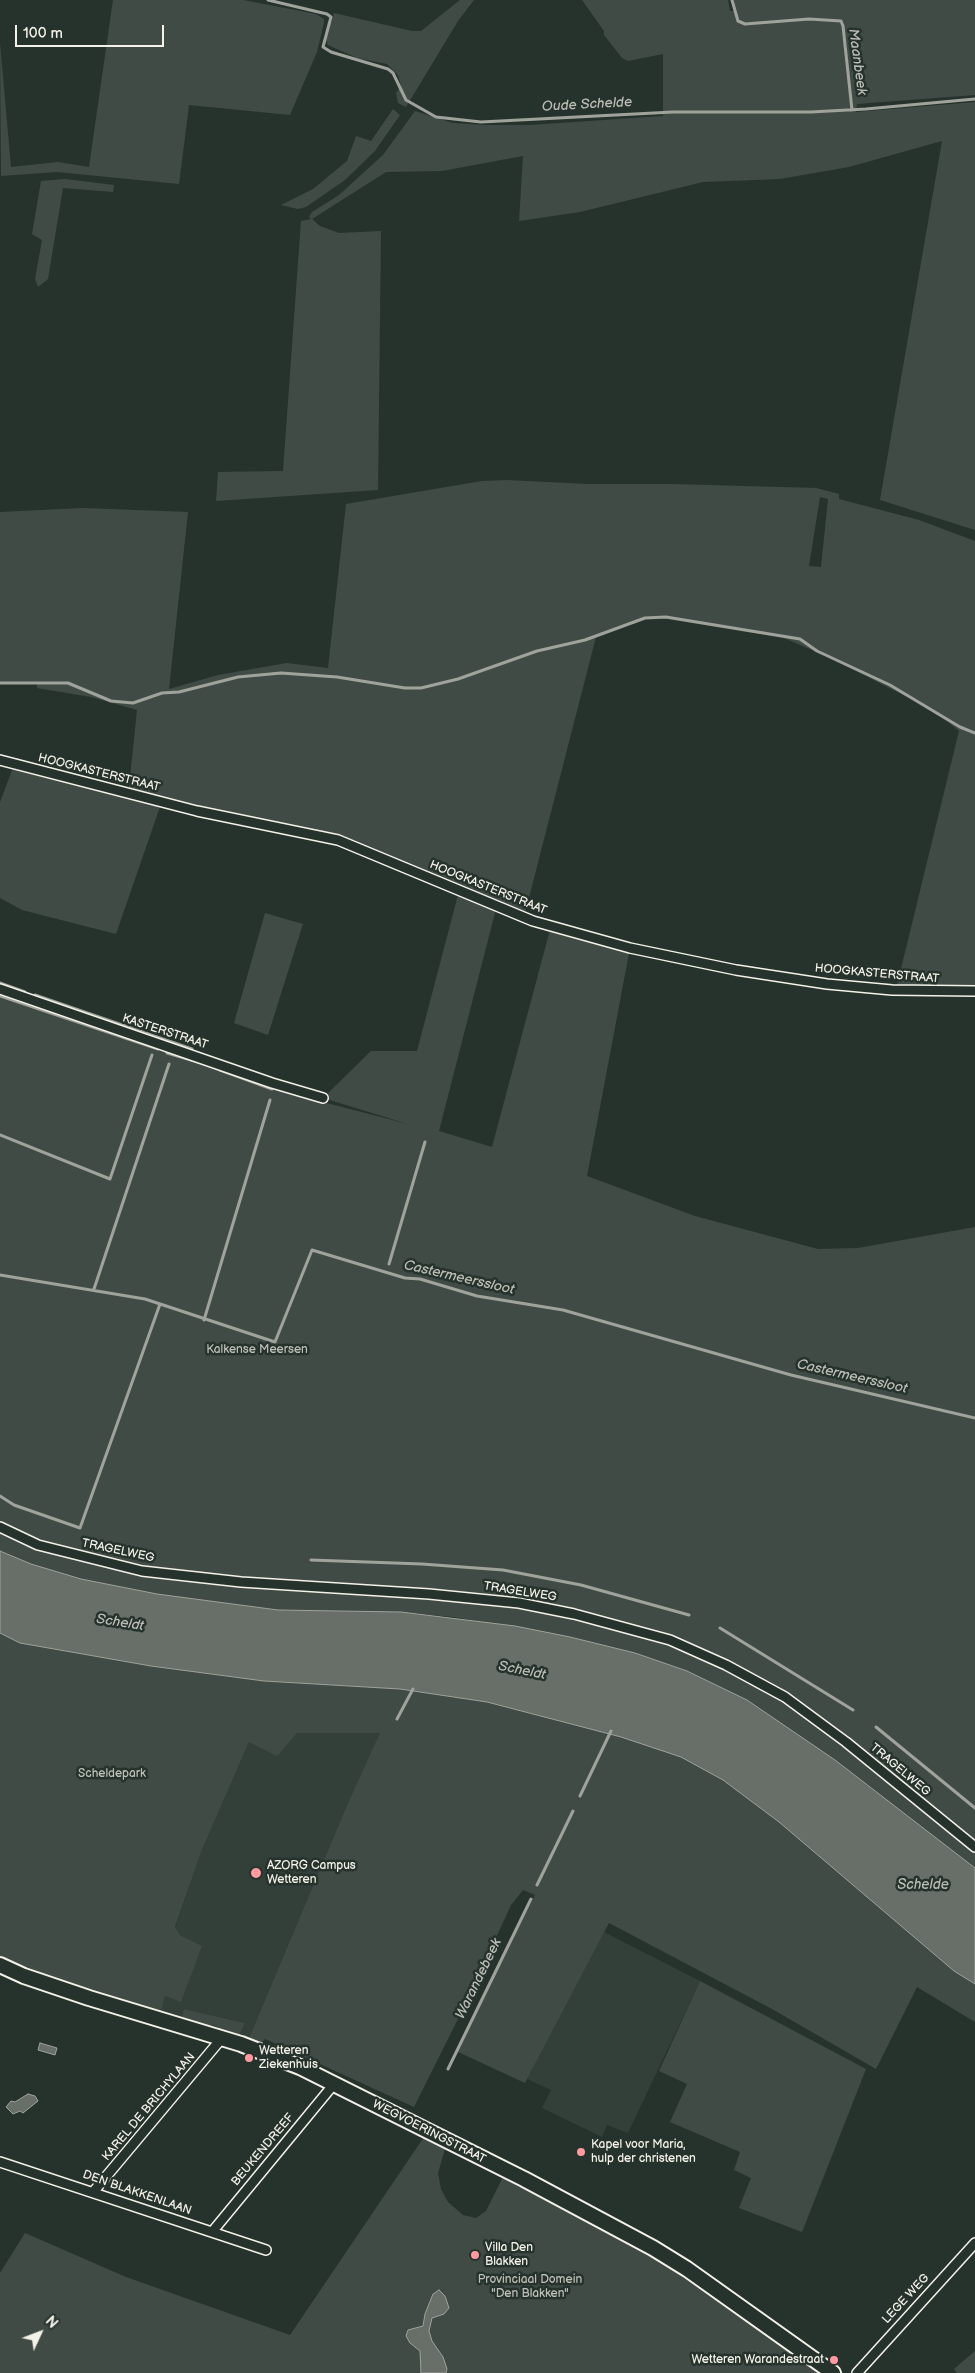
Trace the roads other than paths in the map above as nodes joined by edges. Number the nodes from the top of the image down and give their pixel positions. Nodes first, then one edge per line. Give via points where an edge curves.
1 (0, 760) edge
2 (0, 988) edge
3 (975, 991) edge
4 (323, 1098) dead end
5 (0, 1527) edge
6 (975, 1847) edge
7 (0, 1965) edge
8 (222, 2038) junction
9 (334, 2084) junction
10 (0, 2162) edge
11 (94, 2192) junction
12 (212, 2232) junction
13 (975, 2243) edge
14 (266, 2250) dead end
15 (829, 2370) edge
16 (857, 2373) edge

1 - 3 street, HOOGKASTERSTRAAT via 197,811 338,840 532,921 630,948 736,970 828,984 892,990
2 - 4 street, KASTERSTRAAT
5 - 6 street, TRAGELWEG via 38,1545 142,1571 519,1603 670,1640 785,1697
7 - 8 main road, WEGVOERINGSTRAAT via 89,1998
8 - 9 main road, WEGVOERINGSTRAAT via 300,2067
8 - 11 street, KAREL DE BRICHYLAAN
9 - 12 street, BEUKENDREEF
9 - 15 main road, WEGVOERINGSTRAAT via 653,2248
10 - 11 street, DEN BLAKKENLAAN
11 - 12 street, DEN BLAKKENLAAN
12 - 14 street, DEN BLAKKENLAAN
13 - 16 street, LEGE WEG

